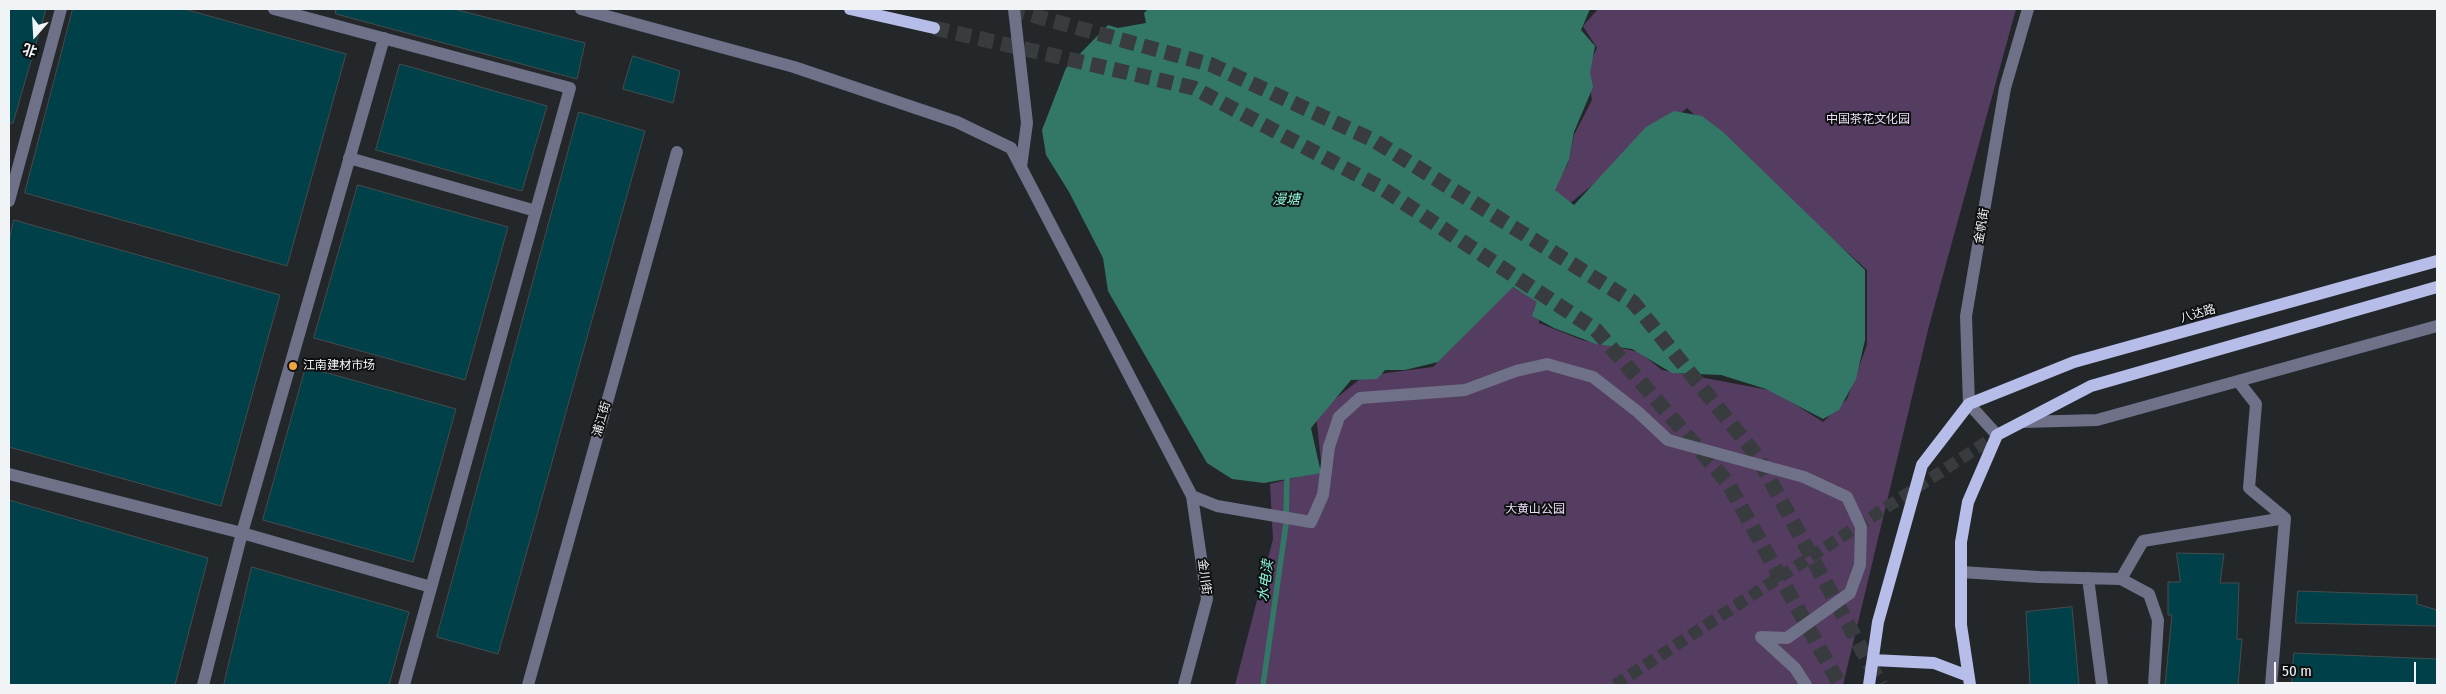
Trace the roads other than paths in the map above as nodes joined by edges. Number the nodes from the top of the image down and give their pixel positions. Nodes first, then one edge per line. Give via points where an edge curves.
1 (61, 9) edge
2 (274, 9) edge
3 (581, 9) edge
4 (850, 9) edge
5 (1014, 9) edge
6 (2028, 9) edge
7 (934, 28) tunnel mouth
8 (384, 38) junction
9 (677, 152) dead end
10 (349, 158) junction
11 (1020, 167) junction
12 (9, 202) edge
13 (536, 211) junction
14 (2437, 261) edge
15 (2437, 287) edge
16 (2437, 326) edge
17 (2238, 381) junction
18 (1969, 404) junction
19 (2023, 422) junction
20 (1998, 435) junction
21 (9, 474) edge
22 (1192, 496) junction
23 (2285, 518) junction
24 (242, 533) junction
25 (1961, 572) junction
26 (2088, 578) junction
27 (2121, 578) junction
28 (431, 586) junction
29 (1873, 660) junction
30 (1969, 681) edge
31 (203, 685) edge
32 (404, 685) edge
33 (528, 685) edge
34 (1184, 685) edge
35 (1806, 685) edge
36 (1869, 685) edge
37 (2102, 685) edge
38 (2154, 685) edge
39 (2271, 685) edge

1 - 12 street
2 - 8 street
3 - 11 street, 金川街 via 794,67 957,122 1011,148
4 - 7 main road
5 - 11 street via 1027,123
6 - 18 street, 金帆街 via 2005,88 1966,316
8 - 10 street
8 - 13 street via 570,88
9 - 33 street, 浦江街
10 - 13 street
10 - 24 street
11 - 22 street, 金川街
13 - 28 street
14 - 18 main road, 八达路 via 2074,362
15 - 19 main road via 2091,386
16 - 17 street
17 - 19 street via 2097,420
17 - 23 street via 2256,404 2249,488
18 - 20 street
18 - 29 main road via 1922,465 1878,622
19 - 20 main road
20 - 25 main road via 1968,502 1961,542
21 - 24 street
22 - 34 street, 金川街 via 1207,599
22 - 35 street via 1217,506 1311,522 1323,495 1329,447 1339,417 1360,398 1465,390 1516,371 1547,364 1594,377 1668,440 1804,477 1847,497 1861,527 1860,566 1850,593 1787,638 1761,637 1795,668
23 - 27 street via 2143,542
23 - 39 street
24 - 28 street
24 - 31 street
25 - 26 street
25 - 30 main road via 1961,625
26 - 27 street
26 - 37 street
27 - 38 street via 2149,594 2158,620
28 - 32 street
29 - 30 main road via 1934,663
29 - 36 main road

